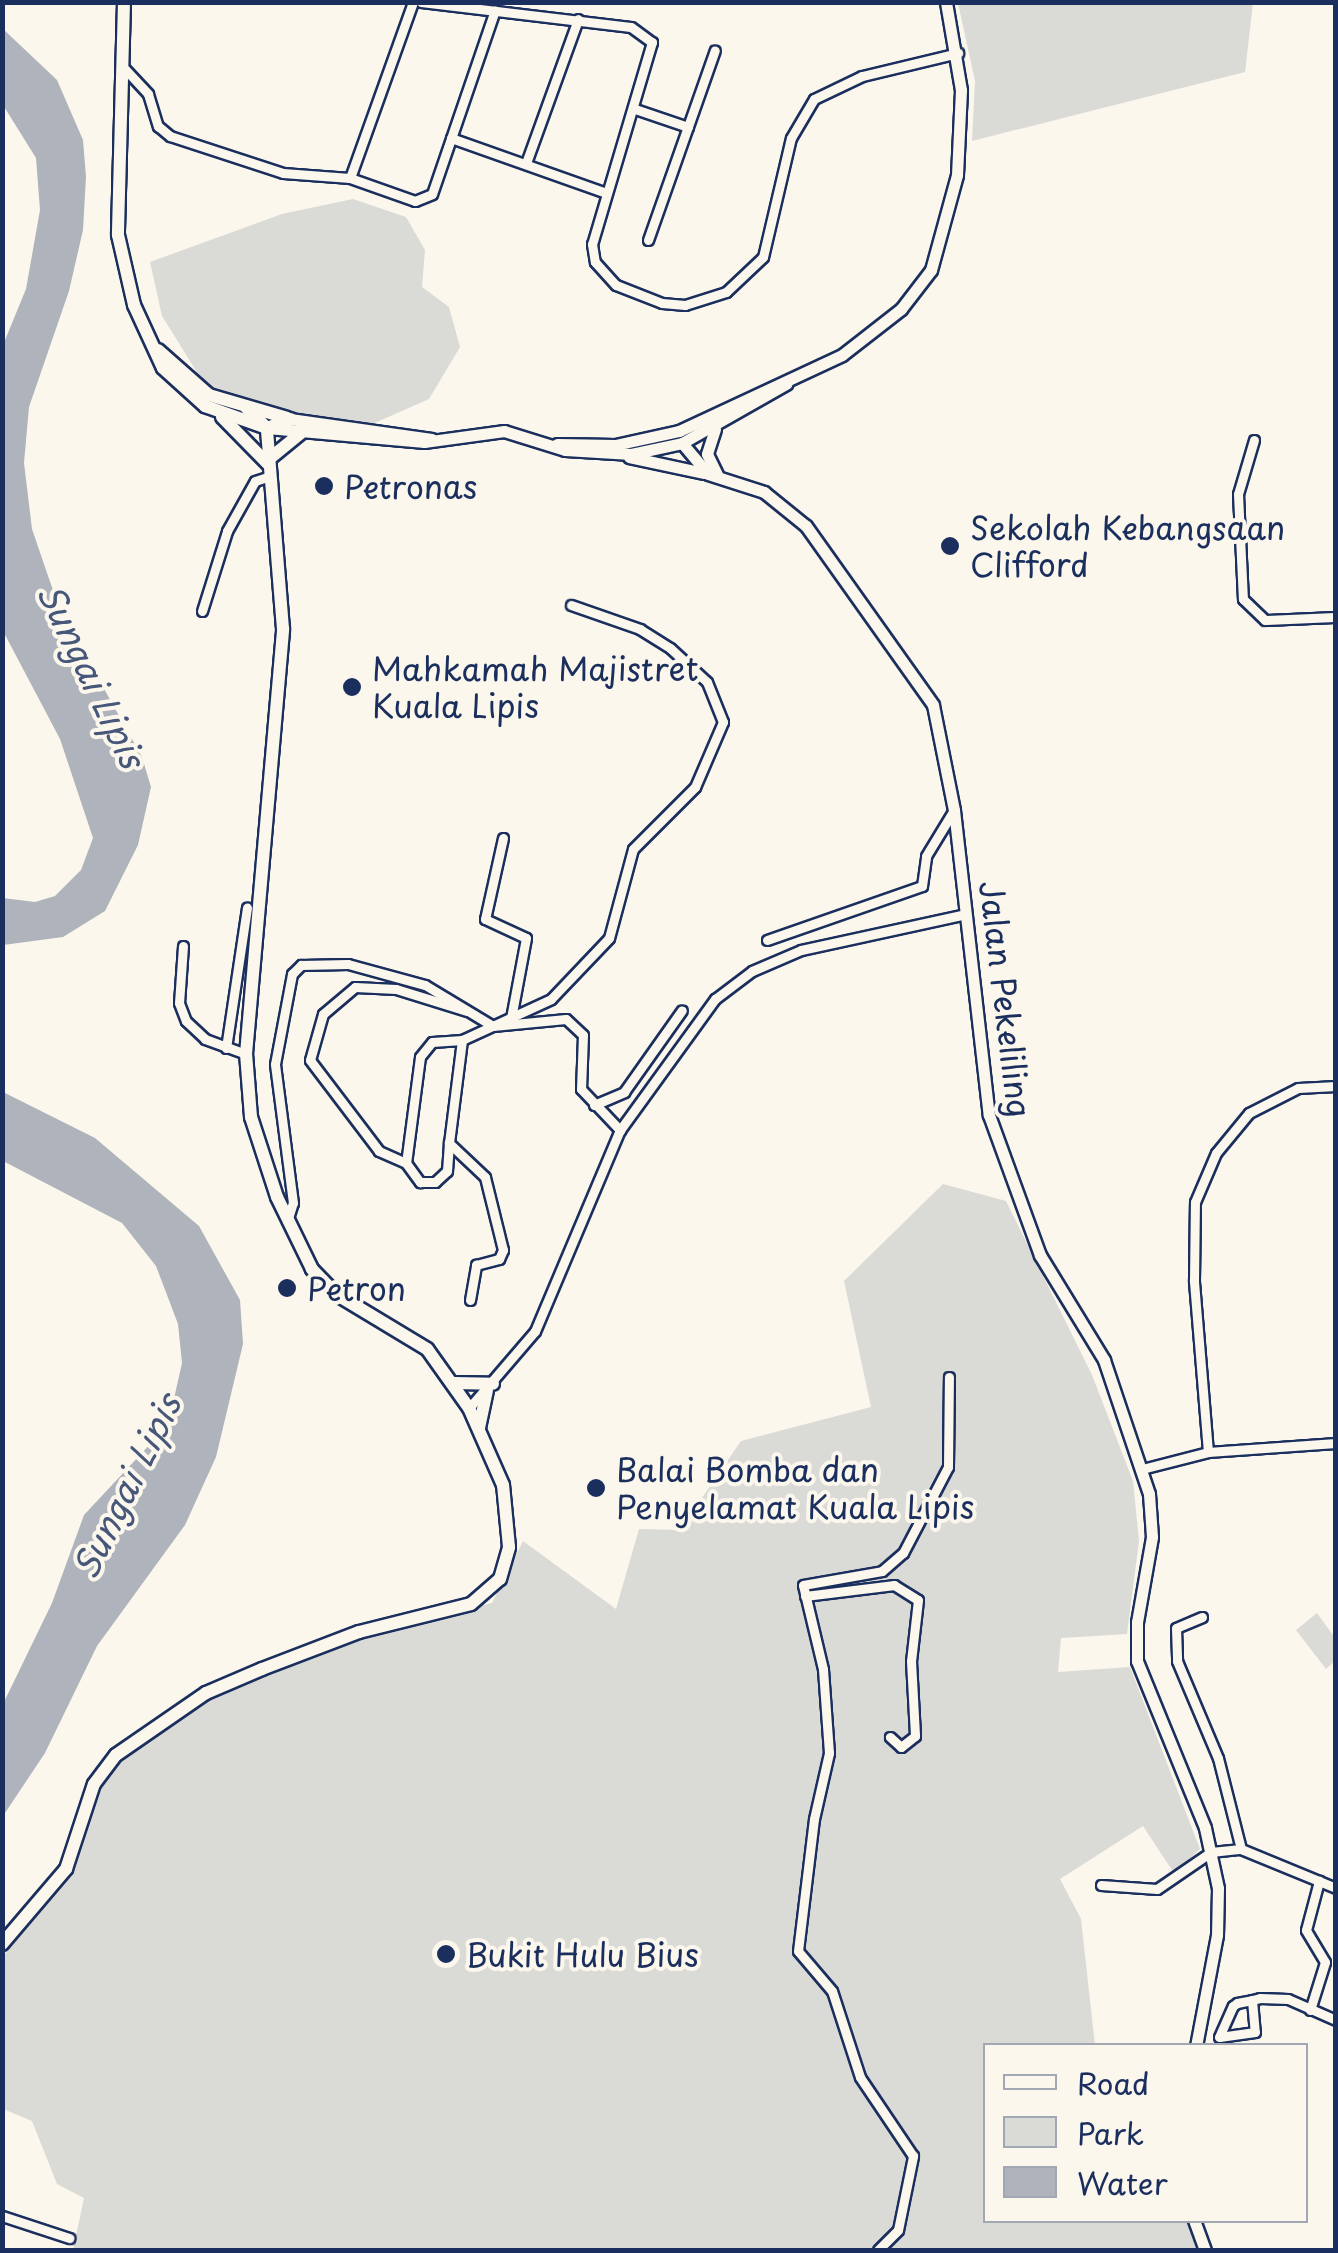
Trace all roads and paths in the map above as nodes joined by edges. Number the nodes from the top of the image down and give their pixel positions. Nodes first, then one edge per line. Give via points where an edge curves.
1 (124, 2) edge
2 (417, 2) edge
3 (946, 2) edge
4 (495, 10) junction
5 (578, 20) junction
6 (715, 50) dead end
7 (958, 53) junction
8 (125, 69) junction
9 (635, 110) junction
10 (688, 128) junction
11 (451, 138) junction
12 (526, 163) junction
13 (350, 178) junction
14 (606, 192) junction
15 (648, 240) dead end
16 (153, 346) junction
17 (786, 384) junction
18 (205, 406) junction
19 (247, 410) junction
20 (290, 419) junction
21 (696, 424) junction
22 (718, 425) junction
23 (267, 428) junction
24 (301, 433) junction
25 (663, 436) junction
26 (432, 439) junction
27 (1254, 440) dead end
28 (682, 443) junction
29 (557, 444) junction
30 (617, 454) junction
31 (269, 466) junction
32 (713, 476) junction
33 (571, 605) dead end
34 (202, 611) dead end
35 (1336, 617) edge
36 (954, 810) junction
37 (503, 838) dead end
38 (247, 908) dead end
39 (966, 914) junction
40 (767, 940) dead end
41 (183, 946) dead end
42 (682, 1010) dead end
43 (473, 1013) junction
44 (511, 1018) junction
45 (493, 1026) junction
46 (462, 1040) junction
47 (226, 1048) junction
48 (246, 1054) junction
49 (1336, 1086) edge
50 (594, 1105) junction
51 (620, 1130) junction
52 (449, 1143) junction
53 (406, 1164) junction
54 (286, 1221) junction
55 (470, 1300) dead end
56 (949, 1377) dead end
57 (454, 1384) junction
58 (490, 1387) junction
59 (469, 1408) junction
60 (479, 1428) junction
61 (1336, 1444) edge
62 (1208, 1452) junction
63 (1142, 1470) junction
64 (805, 1596) junction
65 (1202, 1618) dead end
66 (890, 1737) dead end
67 (1241, 1849) junction
68 (1211, 1852) junction
69 (1319, 1881) junction
70 (1101, 1885) dead end
71 (1336, 1888) edge
72 (2, 1944) edge
73 (1252, 2000) junction
74 (1310, 2010) junction
75 (1336, 2020) edge
76 (1197, 2043) edge
77 (2, 2216) edge
78 (1195, 2223) edge
79 (70, 2238) dead end
80 (878, 2250) edge
81 (1206, 2250) edge

1 - 8 main road
2 - 4 street
2 - 13 street
3 - 7 street
4 - 5 street
4 - 11 street
5 - 9 street via 630,27 652,42
5 - 12 street
6 - 10 street
7 - 14 street via 862,76 814,99 791,138 762,258 742,281 707,300 645,300 604,274 592,244
7 - 17 street via 957,175 931,270 869,338
8 - 13 street via 148,94 158,126 170,136 282,173
8 - 16 main road via 119,252
9 - 10 street
9 - 14 street
10 - 15 street
11 - 12 street
11 - 13 street via 426,200
12 - 14 street
16 - 18 main road via 163,368
16 - 19 main road via 209,395
17 - 21 street
17 - 22 street
18 - 23 main road
18 - 31 main road
19 - 20 main road
19 - 23 main road
20 - 23 main road
20 - 26 street
21 - 25 street
21 - 28 street
22 - 28 street
22 - 32 street via 707,444
23 - 24 street
23 - 31 main road
24 - 26 street
24 - 31 main road
25 - 28 street
25 - 29 street
26 - 29 street via 504,431
27 - 35 street via 1238,494 1244,599 1265,620
28 - 30 street
28 - 32 street
29 - 30 street, Jalan Pekeliling
30 - 32 street, Jalan Pekeliling
31 - 34 street via 227,531
31 - 48 main road via 282,629
32 - 36 street, Jalan Pekeliling via 764,492 792,512 888,636 933,706
33 - 44 street via 670,648 706,682 722,722 695,787 633,849 609,938 550,1000
36 - 39 street, Jalan Pekeliling
36 - 40 street via 926,856 922,886
37 - 44 street via 485,920 526,938
38 - 47 street
39 - 51 street via 842,936 752,971 698,1018
39 - 63 street, Jalan Pekeliling via 984,1092 1012,1190 1045,1264 1104,1360
41 - 47 street via 180,1010 196,1033
42 - 50 street via 624,1092
43 - 45 street
43 - 53 street via 369,985 342,992 315,1030 309,1054 316,1074 379,1151
43 - 54 street via 425,985 348,964 295,969 275,1064 293,1203
44 - 45 street
45 - 46 street
45 - 50 street via 559,1018 577,1026 583,1046 577,1077
46 - 52 street
46 - 53 street via 432,1042 422,1053
47 - 48 street
48 - 54 main road via 251,1117
49 - 62 street via 1298,1088 1249,1113 1216,1153 1195,1202 1194,1280
50 - 51 street
51 - 58 street via 546,1310
52 - 53 street via 447,1171 435,1182 420,1182
52 - 55 street via 485,1177 493,1225 502,1236 502,1257 474,1270
54 - 57 main road via 325,1284 418,1341
56 - 64 street via 948,1468 902,1552 882,1570 806,1580
57 - 58 main road
57 - 59 main road
58 - 59 street
58 - 60 main road
59 - 60 main road
60 - 72 main road via 509,1509 509,1548 494,1588 471,1604 359,1632 232,1681 128,1746 94,1784 60,1878
61 - 62 street
62 - 63 street
63 - 68 street, Jalan Pekeliling via 1153,1525 1137,1660
64 - 66 street via 894,1586 918,1600 911,1660 915,1736 901,1747
64 - 80 street via 824,1669 829,1753 798,1951 832,1991 860,2077 913,2156 898,2230
65 - 67 street via 1180,1623 1176,1649 1218,1758
67 - 68 street
67 - 69 street
68 - 70 street via 1157,1888
68 - 76 street, Jalan Pekeliling via 1217,1935
69 - 71 street
69 - 74 street via 1306,1930 1325,1962
73 - 73 street via 1229,2010 1218,2038 1256,2031
73 - 74 street via 1282,1998
74 - 75 street
77 - 79 street
78 - 81 street

